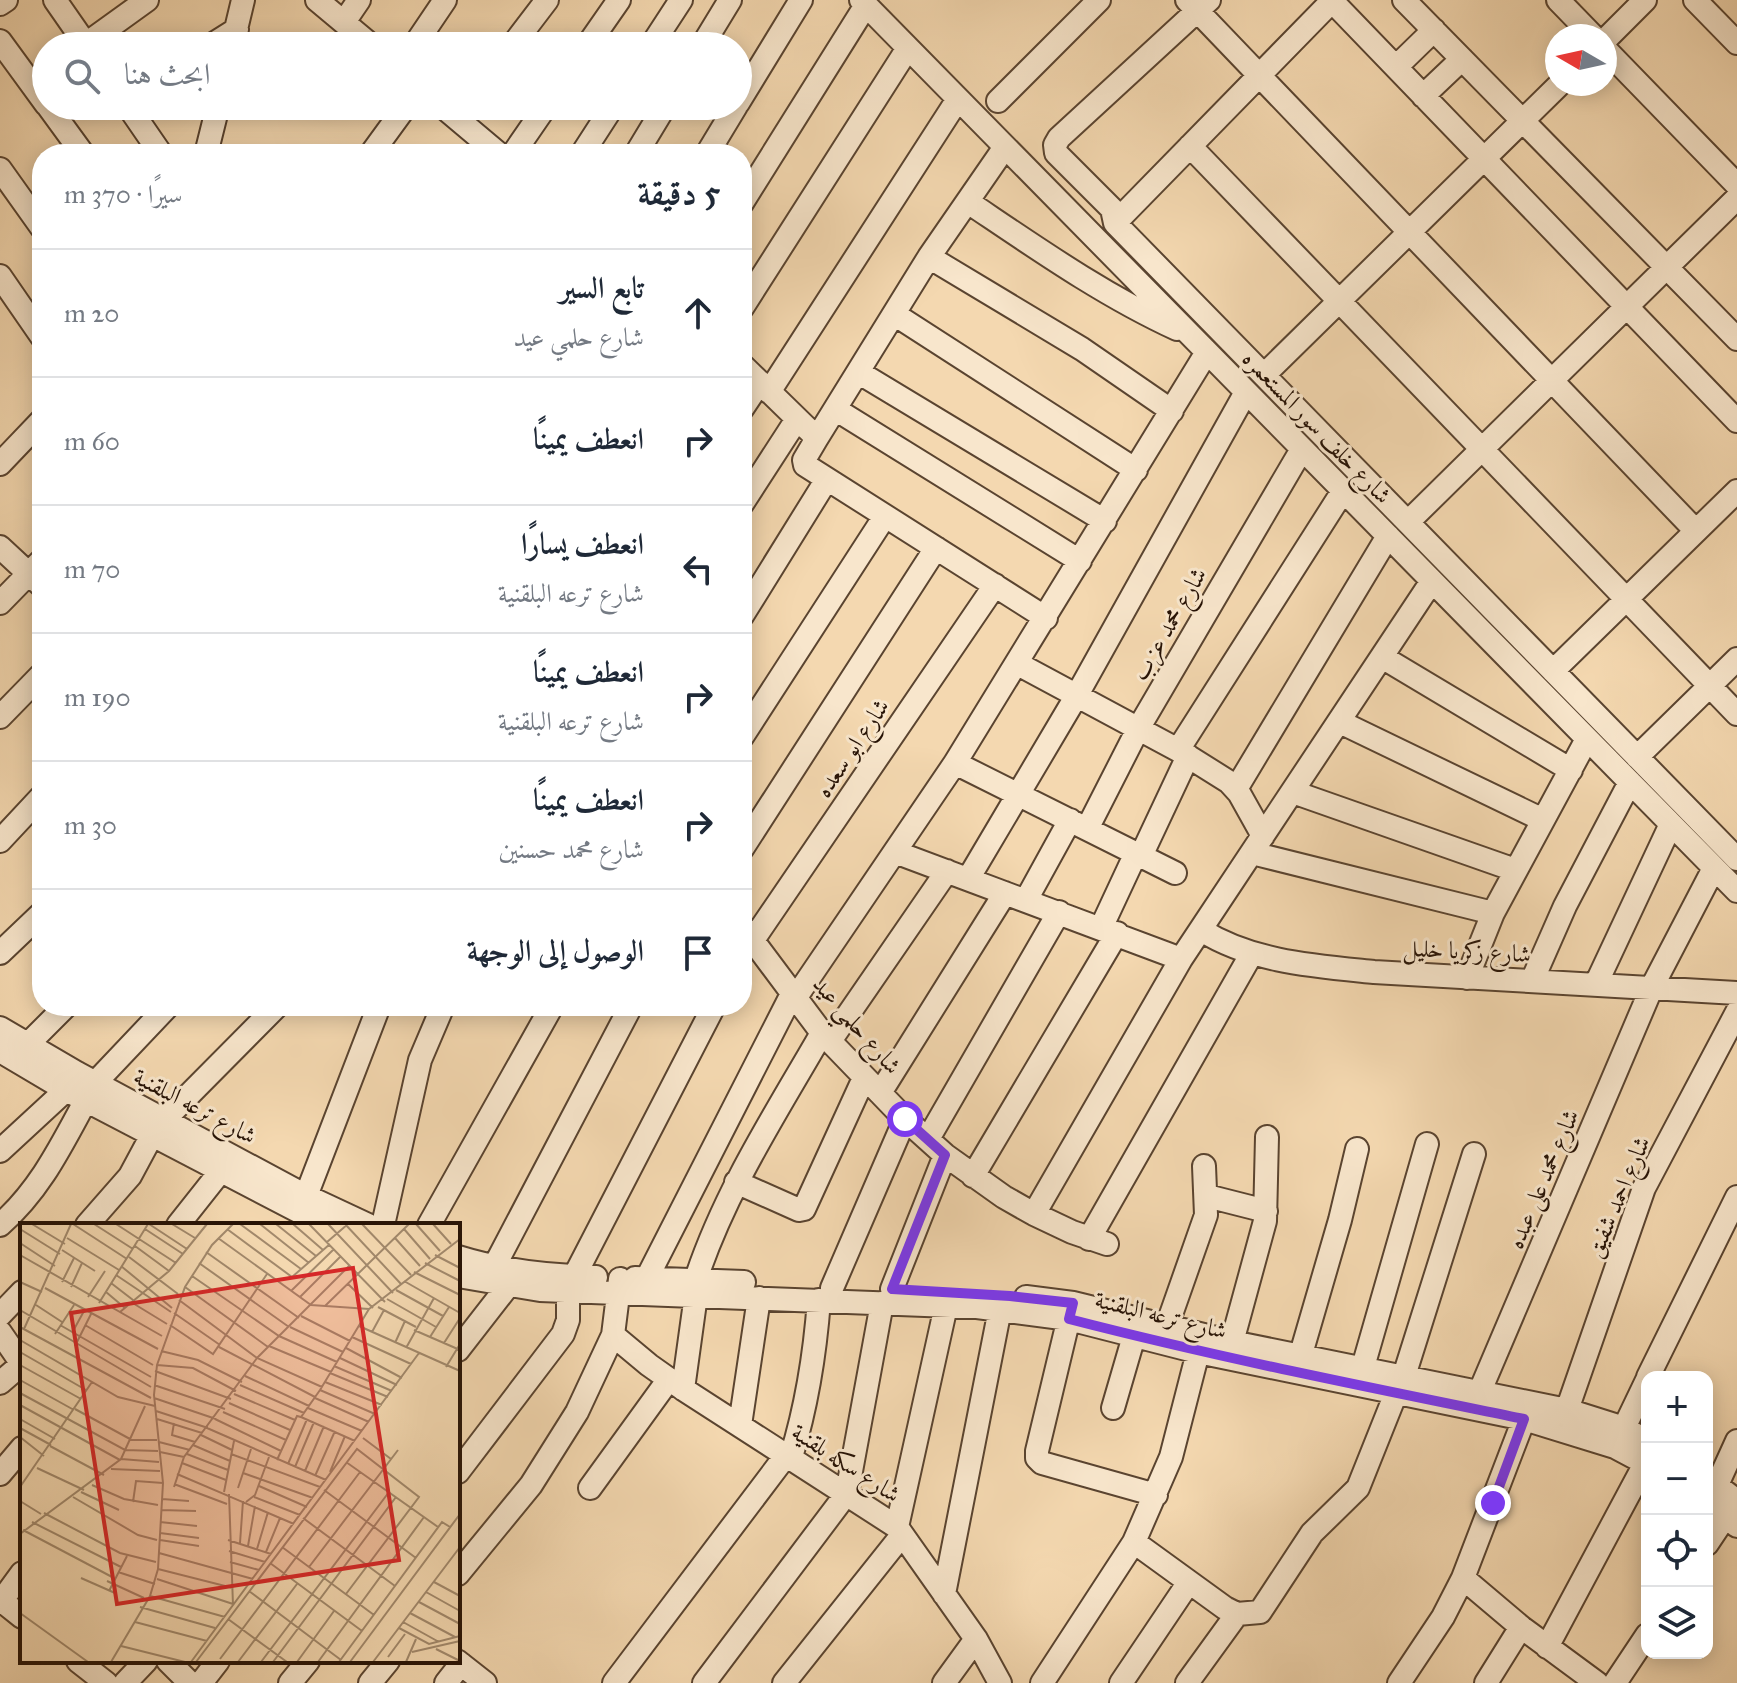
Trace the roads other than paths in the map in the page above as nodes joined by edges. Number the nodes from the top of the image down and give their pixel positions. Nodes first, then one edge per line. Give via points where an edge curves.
1 (6, 0) edge
2 (55, 0) edge
3 (147, 0) edge
4 (243, 0) edge
5 (317, 0) edge
6 (359, 0) edge
7 (445, 0) edge
8 (547, 0) edge
9 (619, 0) edge
10 (681, 0) edge
11 (730, 0) edge
12 (801, 0) edge
13 (1099, 0) edge
14 (1404, 0) edge
15 (1558, 0) edge
16 (1645, 0) edge
17 (1695, 0) edge
18 (863, 3) edge
19 (1326, 3) edge
20 (0, 4) edge
21 (1198, 4) edge
22 (344, 22) junction
23 (1581, 24) edge
24 (1617, 28) edge
25 (1434, 30) junction
26 (77, 32) edge
27 (104, 32) edge
28 (235, 32) edge
29 (356, 32) edge
30 (423, 32) edge
31 (523, 32) edge
32 (597, 32) edge
33 (660, 32) edge
34 (711, 32) edge
35 (0, 41) edge
36 (1737, 43) edge
37 (908, 48) junction
38 (1462, 59) junction
39 (1617, 61) edge
40 (1396, 67) junction
41 (1259, 76) junction
42 (752, 80) edge
43 (32, 85) edge
44 (1423, 96) junction
45 (1548, 96) edge
46 (958, 99) junction
47 (998, 101) dead end
48 (58, 120) edge
49 (138, 120) edge
50 (214, 120) edge
51 (396, 120) edge
52 (461, 120) edge
53 (536, 120) edge
54 (604, 120) edge
55 (657, 120) edge
56 (727, 120) edge
57 (1522, 121) junction
58 (76, 144) edge
59 (154, 144) edge
60 (208, 144) edge
61 (378, 144) edge
62 (474, 144) edge
63 (520, 144) edge
64 (588, 144) edge
65 (642, 144) edge
66 (713, 144) edge
67 (1190, 146) junction
68 (1005, 147) junction
69 (1484, 159) junction
70 (0, 169) edge
71 (1737, 185) edge
72 (752, 186) edge
73 (1737, 198) edge
74 (968, 202) junction
75 (32, 214) edge
76 (1115, 223) junction
77 (1409, 232) junction
78 (929, 257) junction
79 (1667, 267) junction
80 (0, 276) edge
81 (752, 292) edge
82 (1339, 301) junction
83 (1627, 306) junction
84 (894, 314) junction
85 (32, 322) edge
86 (1737, 339) edge
87 (1200, 344) junction
88 (858, 372) junction
89 (752, 375) edge
90 (1264, 375) junction
91 (1552, 381) junction
92 (764, 387) junction
93 (1246, 392) junction
94 (752, 399) edge
95 (835, 409) junction
96 (1172, 411) junction
97 (797, 419) junction
98 (1737, 421) edge
99 (32, 430) edge
100 (817, 438) junction
101 (1302, 449) junction
102 (1481, 450) junction
103 (0, 464) edge
104 (1136, 470) junction
105 (827, 479) junction
106 (752, 489) edge
107 (1343, 491) junction
108 (1737, 491) edge
109 (885, 516) junction
110 (1105, 521) junction
111 (1408, 522) junction
112 (1696, 531) junction
113 (1388, 536) junction
114 (0, 547) edge
115 (936, 548) junction
116 (1080, 561) junction
117 (32, 569) edge
118 (32, 578) edge
119 (1432, 581) junction
120 (995, 585) junction
121 (752, 600) edge
122 (1625, 600) junction
123 (0, 603) edge
124 (1046, 618) junction
125 (1382, 657) junction
126 (1737, 659) edge
127 (1018, 664) junction
128 (1553, 671) junction
129 (32, 684) edge
130 (1709, 686) junction
131 (1077, 695) junction
132 (1737, 714) edge
133 (0, 717) edge
134 (752, 722) edge
135 (1340, 722) junction
136 (1138, 729) junction
137 (1587, 739) junction
138 (1183, 753) junction
139 (1637, 757) junction
140 (955, 763) junction
141 (1571, 770) junction
142 (1630, 782) junction
143 (1236, 789) junction
144 (1293, 792) junction
145 (1019, 795) junction
146 (32, 807) edge
147 (1543, 820) junction
148 (1671, 824) junction
149 (1079, 825) junction
150 (752, 833) edge
151 (0, 841) edge
152 (1257, 845) junction
153 (895, 852) junction
154 (1138, 855) junction
155 (1737, 859) edge
156 (1714, 868) junction
157 (1515, 870) junction
158 (1175, 873) dead end
159 (958, 875) junction
160 (1737, 891) edge
161 (1016, 896) junction
162 (1059, 912) junction
163 (1493, 913) junction
164 (32, 923) edge
165 (1109, 930) junction
166 (1201, 930) junction
167 (752, 932) edge
168 (752, 945) edge
169 (0, 953) edge
170 (1252, 953) junction
171 (1181, 959) junction
172 (1467, 978) junction
173 (1532, 981) junction
174 (1596, 984) junction
175 (1652, 987) junction
176 (1737, 993) edge
177 (795, 995) junction
178 (1737, 1012) edge
179 (56, 1016) edge
180 (159, 1016) edge
181 (267, 1016) edge
182 (375, 1016) edge
183 (439, 1016) edge
184 (546, 1016) edge
185 (626, 1016) edge
186 (709, 1016) edge
187 (0, 1028) edge
188 (826, 1037) junction
189 (28, 1044) junction
190 (0, 1051) edge
191 (872, 1085) junction
192 (66, 1090) junction
193 (91, 1091) junction
194 (905, 1119) junction
195 (158, 1127) junction
196 (1267, 1137) dead end
197 (928, 1139) junction
198 (1427, 1144) dead end
199 (1357, 1149) dead end
200 (0, 1151) edge
201 (1474, 1154) dead end
202 (945, 1155) junction
203 (1204, 1166) dead end
204 (220, 1172) junction
205 (973, 1176) junction
206 (736, 1182) junction
207 (1207, 1196) junction
208 (1737, 1197) edge
209 (293, 1210) edge
210 (1266, 1211) junction
211 (1034, 1214) junction
212 (89, 1223) edge
213 (180, 1223) edge
214 (321, 1223) edge
215 (358, 1223) edge
216 (383, 1223) edge
217 (430, 1223) edge
218 (0, 1225) edge
219 (460, 1258) edge
220 (494, 1267) junction
221 (460, 1276) edge
222 (647, 1278) junction
223 (571, 1284) junction
224 (620, 1285) junction
225 (507, 1287) junction
226 (696, 1287) junction
227 (20, 1294) edge
228 (826, 1294) junction
229 (887, 1296) junction
230 (759, 1298) junction
231 (946, 1306) junction
232 (1000, 1309) junction
233 (1071, 1311) junction
234 (0, 1315) edge
235 (1167, 1326) junction
236 (0, 1332) edge
237 (613, 1335) junction
238 (1134, 1336) junction
239 (1232, 1342) junction
240 (460, 1347) edge
241 (1198, 1352) junction
242 (1301, 1354) junction
243 (20, 1361) edge
244 (20, 1366) edge
245 (1363, 1367) junction
246 (1651, 1371) edge
247 (0, 1383) edge
248 (676, 1384) junction
249 (1400, 1384) junction
250 (1480, 1391) junction
251 (1641, 1393) edge
252 (1113, 1408) dead end
253 (1567, 1410) junction
254 (1524, 1419) junction
255 (740, 1425) junction
256 (1624, 1428) junction
257 (1737, 1441) edge
258 (1641, 1449) edge
259 (20, 1450) edge
260 (1641, 1455) edge
261 (789, 1456) junction
262 (1641, 1468) edge
263 (460, 1469) edge
264 (0, 1474) edge
265 (1713, 1483) edge
266 (590, 1488) dead end
267 (1713, 1492) edge
268 (847, 1493) junction
269 (1156, 1495) junction
270 (1733, 1515) edge
271 (900, 1531) junction
272 (1713, 1537) edge
273 (1134, 1542) junction
274 (460, 1572) edge
275 (20, 1576) edge
276 (1463, 1578) junction
277 (1189, 1582) junction
278 (944, 1594) junction
279 (1, 1602) edge
280 (1237, 1614) junction
281 (20, 1616) edge
282 (1521, 1627) junction
283 (976, 1639) junction
284 (1641, 1644) edge
285 (1547, 1647) junction
286 (81, 1663) edge
287 (144, 1663) edge
288 (170, 1663) edge
289 (216, 1663) edge
290 (306, 1663) edge
291 (386, 1663) edge
292 (458, 1663) edge
293 (460, 1663) edge
294 (1585, 1680) edge
295 (106, 1683) edge
296 (125, 1683) edge
297 (190, 1683) edge
298 (201, 1683) edge
299 (290, 1683) edge
300 (370, 1683) edge
301 (446, 1683) edge
302 (485, 1683) edge
303 (614, 1683) edge
304 (704, 1683) edge
305 (784, 1683) edge
306 (944, 1683) edge
307 (1000, 1683) edge
308 (1042, 1683) edge
309 (1121, 1683) edge
310 (1187, 1683) edge
311 (1399, 1683) edge
312 (1486, 1683) edge
313 (1615, 1683) edge

1 - 20 street
2 - 26 street
3 - 27 street
4 - 28 street
5 - 22 street
6 - 22 street
7 - 30 street
8 - 31 street
9 - 32 street
10 - 33 street
11 - 34 street
12 - 42 street
13 - 47 street
14 - 25 street
15 - 23 street
16 - 24 street
17 - 36 street
18 - 37 street, شارع خلف سور المستعمره
18 - 72 street
19 - 40 street
19 - 41 street
21 - 41 street
21 - 76 street via 1055,145 1059,157 1112,209
22 - 29 street
25 - 38 street
25 - 40 street
35 - 43 street
37 - 46 street, شارع خلف سور المستعمره
37 - 81 street
38 - 44 street
38 - 57 street
39 - 71 street
40 - 44 street
41 - 67 street
41 - 77 street
44 - 69 street
45 - 57 street
46 - 68 street, شارع خلف سور المستعمره
46 - 92 street
48 - 58 street
49 - 59 street
50 - 60 street
51 - 61 street
52 - 62 street
53 - 63 street
54 - 64 street
55 - 65 street
56 - 66 street
57 - 69 street
57 - 79 street
67 - 76 street
67 - 82 street
68 - 74 street
68 - 87 street, شارع خلف سور المستعمره
69 - 77 street
69 - 83 street
70 - 75 street
73 - 79 street
74 - 78 street
74 - 87 street via 1099,287
76 - 90 street
77 - 82 street
77 - 91 street
78 - 84 street
78 - 96 street via 1082,349
79 - 83 street
79 - 86 street
80 - 85 street
82 - 90 street
82 - 102 street
83 - 91 street
83 - 98 street
84 - 88 street
84 - 104 street
87 - 93 street, شارع خلف سور المستعمره
87 - 96 street
88 - 95 street
88 - 110 street
89 - 92 street
90 - 111 street
91 - 102 street
91 - 112 street
92 - 94 street
92 - 97 street
93 - 101 street, شارع خلف سور المستعمره
93 - 131 street
95 - 100 street
95 - 116 street
96 - 104 street
97 - 100 street
97 - 106 street
99 - 103 street
100 - 105 street via 804,462
101 - 107 street, شارع خلف سور المستعمره
101 - 136 street, شارع محمد عزب
102 - 111 street
102 - 122 street
104 - 110 street
105 - 109 street
105 - 121 street
107 - 113 street, شارع خلف سور المستعمره
107 - 138 street
108 - 112 street
109 - 115 street
109 - 134 street
110 - 116 street
111 - 128 street
112 - 122 street
113 - 119 street, شارع خلف سور المستعمره
113 - 143 street
114 - 117 street
115 - 120 street
115 - 150 street
116 - 124 street
118 - 123 street
119 - 125 street
119 - 137 street, شارع خلف سور المستعمره
120 - 124 street
120 - 167 street, شارع ابو سعده
122 - 128 street
122 - 130 street
124 - 127 street
125 - 135 street
125 - 141 street
126 - 130 street
127 - 131 street
127 - 140 street
128 - 139 street
129 - 133 street
130 - 132 street
130 - 139 street
131 - 136 street
131 - 145 street
135 - 144 street
135 - 147 street
136 - 138 street
136 - 149 street, شارع محمد عزب
137 - 141 street
137 - 142 street, شارع خلف سور المستعمره
138 - 143 street
138 - 154 street
139 - 155 street
140 - 145 street
140 - 153 street
141 - 147 street
142 - 148 street, شارع خلف سور المستعمره
142 - 173 street
143 - 152 street
144 - 152 street
144 - 157 street
145 - 149 street
145 - 159 street
146 - 151 street
147 - 157 street
148 - 156 street, شارع خلف سور المستعمره
148 - 174 street
149 - 154 street
149 - 161 street, شارع محمد عزب
152 - 163 street
152 - 166 street
153 - 159 street
153 - 177 street
154 - 158 street
154 - 165 street
156 - 160 street, شارع خلف سور المستعمره
156 - 175 street, شارع محمد على عبده
157 - 163 street
159 - 161 street
159 - 188 street
161 - 162 street
161 - 191 street, شارع محمد عزب
162 - 165 street
162 - 197 street
163 - 172 street
164 - 169 street
165 - 171 street
165 - 205 street
166 - 170 street, شارع زكريا خليل
166 - 171 street
168 - 177 street, شارع حلمي عيد
170 - 172 street, شارع زكريا خليل via 1317,966
170 - 211 street, شارع حلمي عيد via 1098,1242
171 - 211 street
172 - 173 street, شارع زكريا خليل
173 - 174 street, شارع زكريا خليل
174 - 175 street, شارع زكريا خليل
175 - 176 street, شارع زكريا خليل
175 - 250 street, شارع محمد على عبده
177 - 188 street, شارع حلمي عيد
177 - 222 street
178 - 253 street, شارع احمد شفيق via 1644,1188
179 - 189 street
180 - 193 street
181 - 195 street
182 - 209 street
183 - 216 street via 420,1060
184 - 217 street
185 - 220 street
186 - 223 street
187 - 189 street, شارع ترعه البلقنية
188 - 191 street, شارع حلمي عيد
188 - 206 street
189 - 193 street, شارع ترعه البلقنية
190 - 192 street, شارع ترعه البلقنية
191 - 194 street, شارع حلمي عيد
191 - 206 street, شارع محمد عزب via 831,1147 806,1207 799,1210
192 - 193 street, شارع ترعه البلقنية
192 - 200 street
193 - 195 street, شارع ترعه البلقنية
193 - 218 street via 46,1173
194 - 197 street, شارع حلمي عيد
194 - 228 street
195 - 204 street, شارع ترعه البلقنية
195 - 209 street, شارع ترعه البلقنية
195 - 212 street via 130,1176
196 - 210 street
197 - 202 street, شارع حلمي عيد
198 - 245 street
199 - 242 street
201 - 249 street
202 - 205 street, شارع حلمي عيد
202 - 229 street
203 - 207 street
204 - 209 street, شارع ترعه البلقنية
204 - 213 street
205 - 211 street, شارع حلمي عيد
206 - 226 street via 707,1245
207 - 210 street
207 - 235 street via 1202,1230
208 - 246 street
209 - 214 street, شارع ترعه البلقنية
209 - 215 street, شارع ترعه البلقنية
210 - 239 street
219 - 220 street, شارع ترعه البلقنية
220 - 223 street, شارع ترعه البلقنية
221 - 225 street, شارع ترعه البلقنية
222 - 224 street, شارع ترعه البلقنية
222 - 226 street, شارع ترعه البلقنية
223 - 224 street, شارع ترعه البلقنية
223 - 225 street, شارع ترعه البلقنية
223 - 263 street via 563,1334
224 - 226 street, شارع ترعه البلقنية
224 - 237 street
225 - 240 street
226 - 228 street, شارع ترعه البلقنية
226 - 230 street, شارع ترعه البلقنية
226 - 248 street
227 - 234 street
228 - 229 street, شارع ترعه البلقنية
228 - 230 street, شارع ترعه البلقنية
228 - 261 street via 804,1415
229 - 231 street, شارع ترعه البلقنية
229 - 233 street, شارع ترعه البلقنية via 1010,1296
229 - 268 street
230 - 255 street
231 - 232 street, شارع ترعه البلقنية
231 - 271 street
232 - 233 street, شارع ترعه البلقنية
232 - 278 street
233 - 235 street, شارع ترعه البلقنية
233 - 238 street, شارع ترعه البلقنية
233 - 269 street via 1037,1458
235 - 239 street, شارع ترعه البلقنية
236 - 243 street
237 - 248 street, شارع سكه بلقنية
237 - 274 street via 555,1449
238 - 241 street, شارع ترعه البلقنية
238 - 252 street
239 - 242 street, شارع ترعه البلقنية
241 - 249 street, شارع ترعه البلقنية
241 - 269 street
242 - 245 street, شارع ترعه البلقنية
244 - 247 street
245 - 249 street, شارع ترعه البلقنية
248 - 255 street, شارع سكه بلقنية
248 - 266 street
249 - 250 street, شارع ترعه البلقنية
249 - 254 street, شارع ترعه البلقنية
249 - 280 street via 1354,1494 1312,1533 1260,1612
250 - 253 street, شارع ترعه البلقنية
251 - 256 street
253 - 256 street, شارع ترعه البلقنية
254 - 260 street, شارع ترعه البلقنية
254 - 276 street
255 - 261 street, شارع سكه بلقنية
256 - 258 street, شارع ترعه البلقنية
257 - 265 street
259 - 264 street
261 - 268 street, شارع سكه بلقنية
261 - 303 street
262 - 285 street
267 - 270 street
268 - 271 street, شارع سكه بلقنية
268 - 304 street
269 - 273 street
270 - 272 street
271 - 278 street, شارع سكه بلقنية
271 - 305 street
273 - 277 street
273 - 308 street
275 - 279 street
276 - 282 street
276 - 311 street
277 - 280 street
277 - 309 street
278 - 283 street, شارع سكه بلقنية
279 - 281 street
280 - 310 street
282 - 285 street
282 - 312 street
283 - 306 street
283 - 307 street, شارع سكه بلقنية
284 - 313 street
285 - 294 street
286 - 295 street
287 - 296 street
288 - 297 street
289 - 298 street
290 - 299 street
291 - 300 street
292 - 301 street
293 - 302 street

